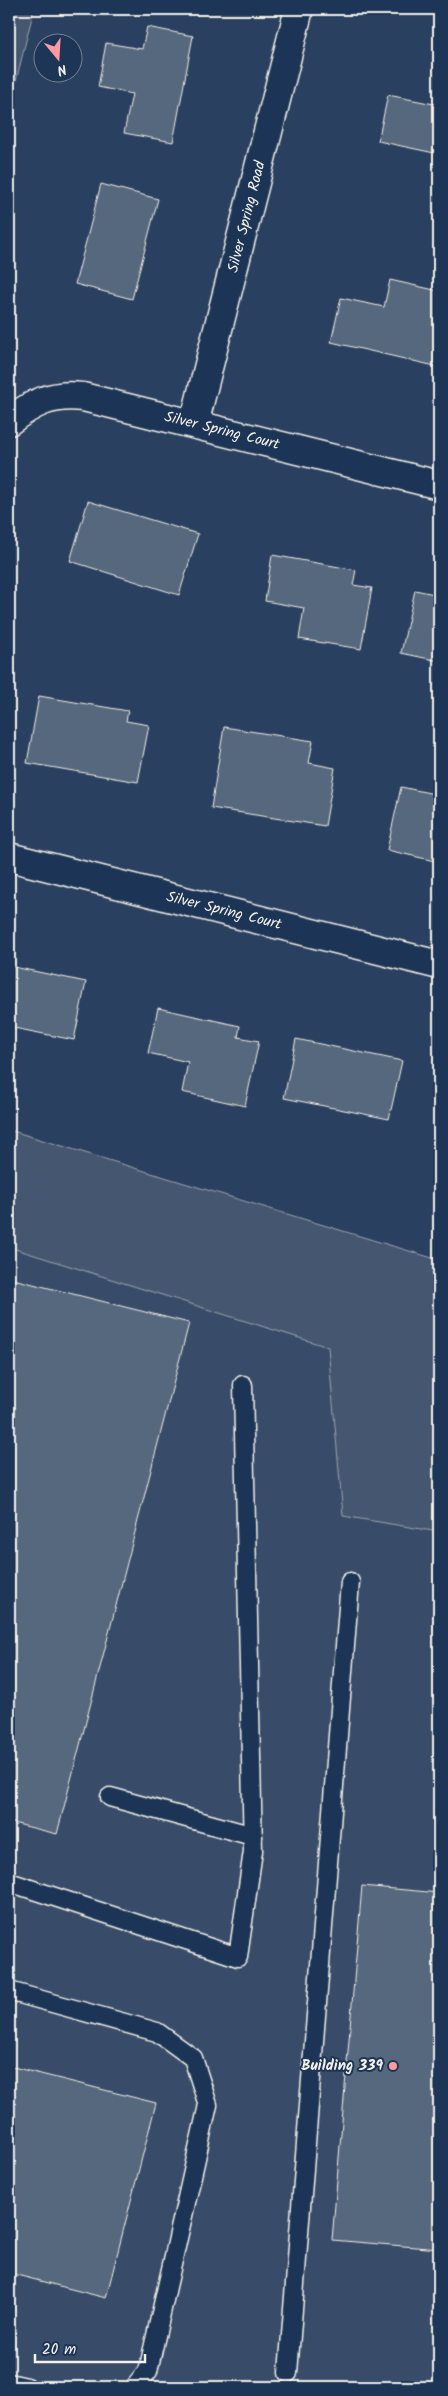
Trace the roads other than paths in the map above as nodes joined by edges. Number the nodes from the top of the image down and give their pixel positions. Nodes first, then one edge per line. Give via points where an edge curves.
1 (299, 9) edge
2 (9, 421) edge
3 (194, 424) junction
4 (439, 485) edge
5 (9, 857) edge
6 (439, 965) edge
7 (243, 1385) dead end
8 (350, 1582) dead end
9 (110, 1796) dead end
10 (253, 1836) junction
11 (9, 1882) edge
12 (9, 1991) edge
13 (288, 2373) dead end
14 (9, 2383) edge
15 (27, 2387) edge
16 (135, 2387) edge

1 - 3 street, Silver Spring Road
2 - 3 street, Silver Spring Court via 30,405 70,395
3 - 4 street, Silver Spring Court
5 - 6 street, Silver Spring Court
7 - 10 lane
8 - 13 lane
9 - 10 lane
10 - 11 lane via 238,1957
12 - 16 lane via 157,2032 192,2058 208,2105 148,2371
14 - 15 lane

